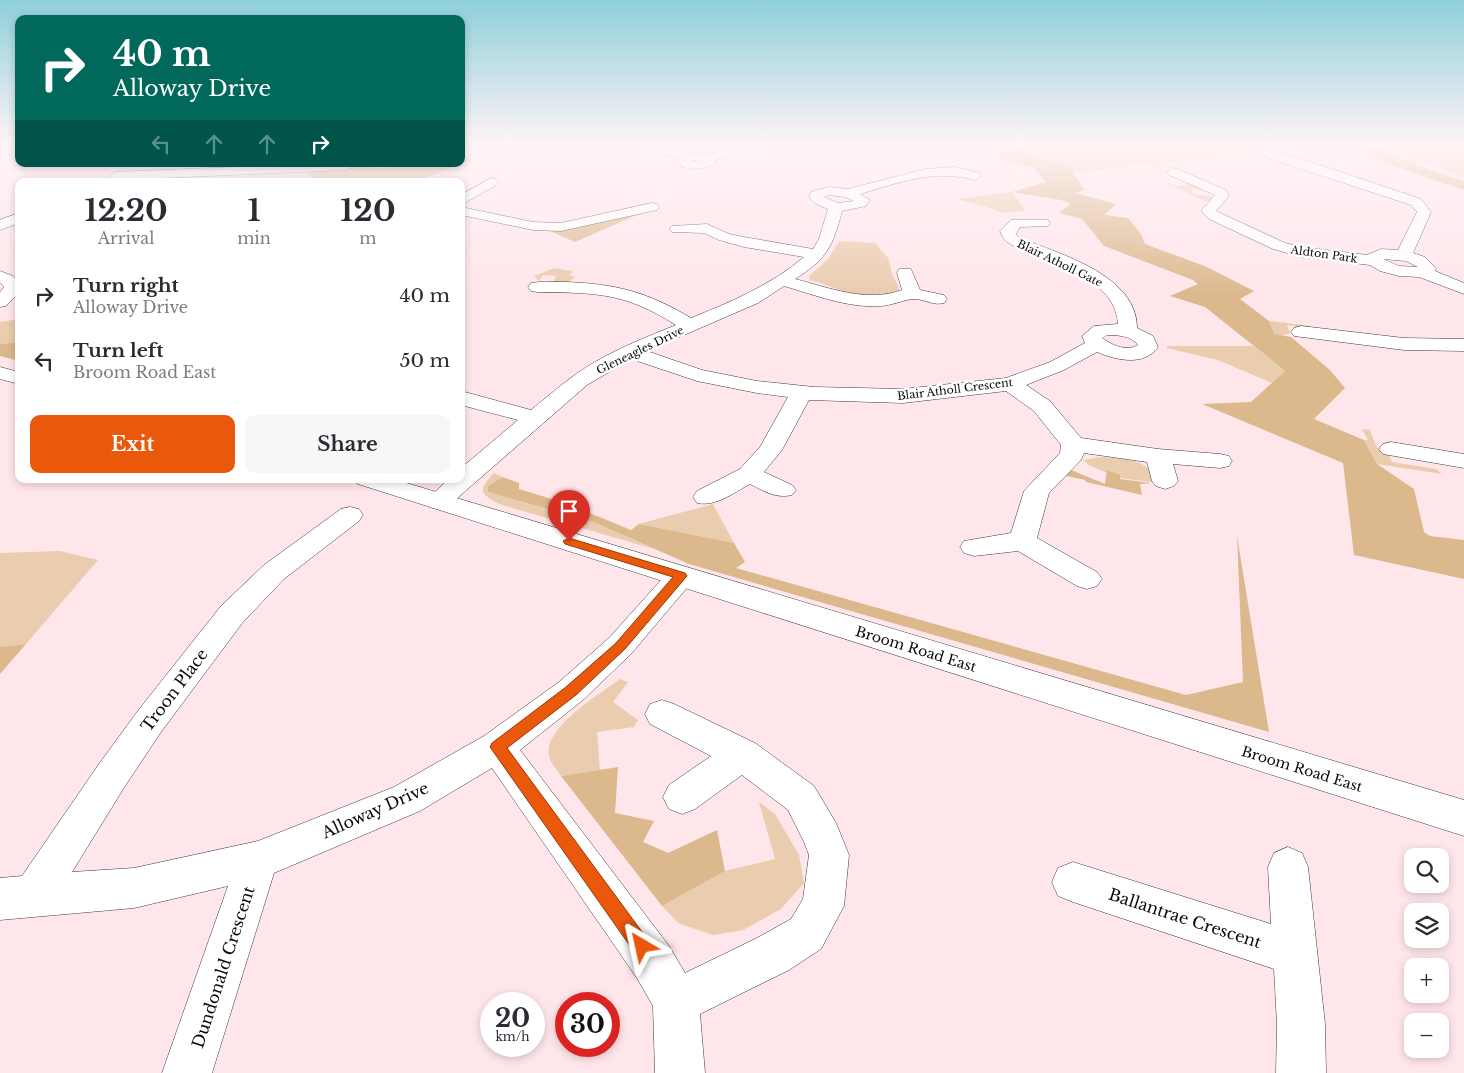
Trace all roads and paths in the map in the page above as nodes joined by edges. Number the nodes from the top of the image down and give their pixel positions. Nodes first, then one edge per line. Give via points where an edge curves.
1 (858, 194) edge
2 (1221, 194) edge
3 (1393, 194) edge
4 (652, 207) dead end
5 (465, 212) edge
6 (719, 218) dead end
7 (15, 219) edge
8 (1043, 223) dead end
9 (0, 226) edge
10 (707, 228) junction
11 (677, 229) dead end
12 (817, 254) junction
13 (1403, 256) junction
14 (1374, 261) junction
15 (1422, 272) junction
16 (905, 273) dead end
17 (0, 276) edge
18 (784, 281) junction
19 (537, 287) dead end
20 (1464, 289) edge
21 (911, 294) junction
22 (938, 299) dead end
23 (1, 301) edge
24 (689, 325) junction
25 (1126, 331) junction
26 (1301, 332) dead end
27 (1097, 344) junction
28 (1464, 345) edge
29 (629, 352) junction
30 (0, 373) edge
31 (15, 377) edge
32 (1010, 384) junction
33 (802, 392) junction
34 (465, 399) edge
35 (535, 418) junction
36 (1072, 444) junction
37 (1391, 449) dead end
38 (1158, 456) junction
39 (1220, 461) dead end
40 (1464, 461) edge
41 (750, 474) junction
42 (465, 478) edge
43 (1165, 481) dead end
44 (380, 483) edge
45 (459, 483) edge
46 (783, 490) dead end
47 (706, 497) dead end
48 (438, 501) junction
49 (350, 515) dead end
50 (1022, 541) junction
51 (974, 548) dead end
52 (681, 576) junction
53 (1087, 579) dead end
54 (662, 714) dead end
55 (497, 747) junction
56 (742, 754) junction
57 (682, 797) dead end
58 (1464, 818) edge
59 (258, 860) junction
60 (1288, 867) dead end
61 (1073, 882) dead end
62 (17, 898) edge
63 (1296, 954) junction
64 (676, 1002) junction
65 (187, 1073) edge
66 (680, 1073) edge
67 (1302, 1073) edge

1 - 12 street, Gleneagles Drive via 842,200 827,239
2 - 14 street, Aldton Park via 1208,211 1279,246
3 - 13 street via 1416,202 1424,212
4 - 5 street via 561,227 533,226
6 - 10 street
7 - 9 street
8 - 25 street, Blair Atholl Gate via 1010,220 1009,236 1109,287 1128,318
10 - 11 street
10 - 12 street via 744,242
12 - 18 street, Gleneagles Drive
13 - 14 street via 1381,254 1373,258
13 - 15 street via 1427,265 1427,270
14 - 15 street via 1399,270
15 - 20 street
16 - 21 street
17 - 23 street via 14,287
18 - 21 street via 850,300 901,298
18 - 24 street, Gleneagles Drive via 752,299
19 - 24 street via 577,283 630,294 647,300
21 - 22 street
24 - 29 street, Gleneagles Drive
25 - 27 street via 1109,329 1095,332 1092,336
25 - 27 street via 1146,340 1148,347 1139,352 1122,353
26 - 28 street via 1404,344
27 - 32 street, Blair Atholl Crescent via 1057,366
29 - 33 street, Blair Atholl Crescent via 697,375
29 - 35 street, Gleneagles Drive via 580,381
30 - 31 street
32 - 33 street, Blair Atholl Crescent via 904,396
32 - 36 street via 1042,406
33 - 41 street via 770,450
34 - 35 street
35 - 42 street, Gleneagles Drive
36 - 38 street
36 - 50 street via 1072,455 1037,491
37 - 40 street
38 - 39 street
38 - 43 street
41 - 46 street
41 - 47 street
44 - 48 street, Broom Road East
45 - 48 street, Gleneagles Drive
48 - 52 street, Broom Road East
49 - 62 street, Troon Place via 274,572 232,614
50 - 51 street
50 - 53 street
52 - 55 street, Alloway Drive via 620,646 571,691
52 - 58 street, Broom Road East
54 - 56 street
55 - 59 street, Alloway Drive via 406,799
55 - 64 street via 653,962
56 - 57 street
56 - 64 street via 801,798 822,836 829,855 823,906 806,934
59 - 62 street, Alloway Drive via 134,888
59 - 65 street, Dundonald Crescent
60 - 63 street
61 - 63 street, Ballantrae Crescent
63 - 67 street
64 - 66 street

